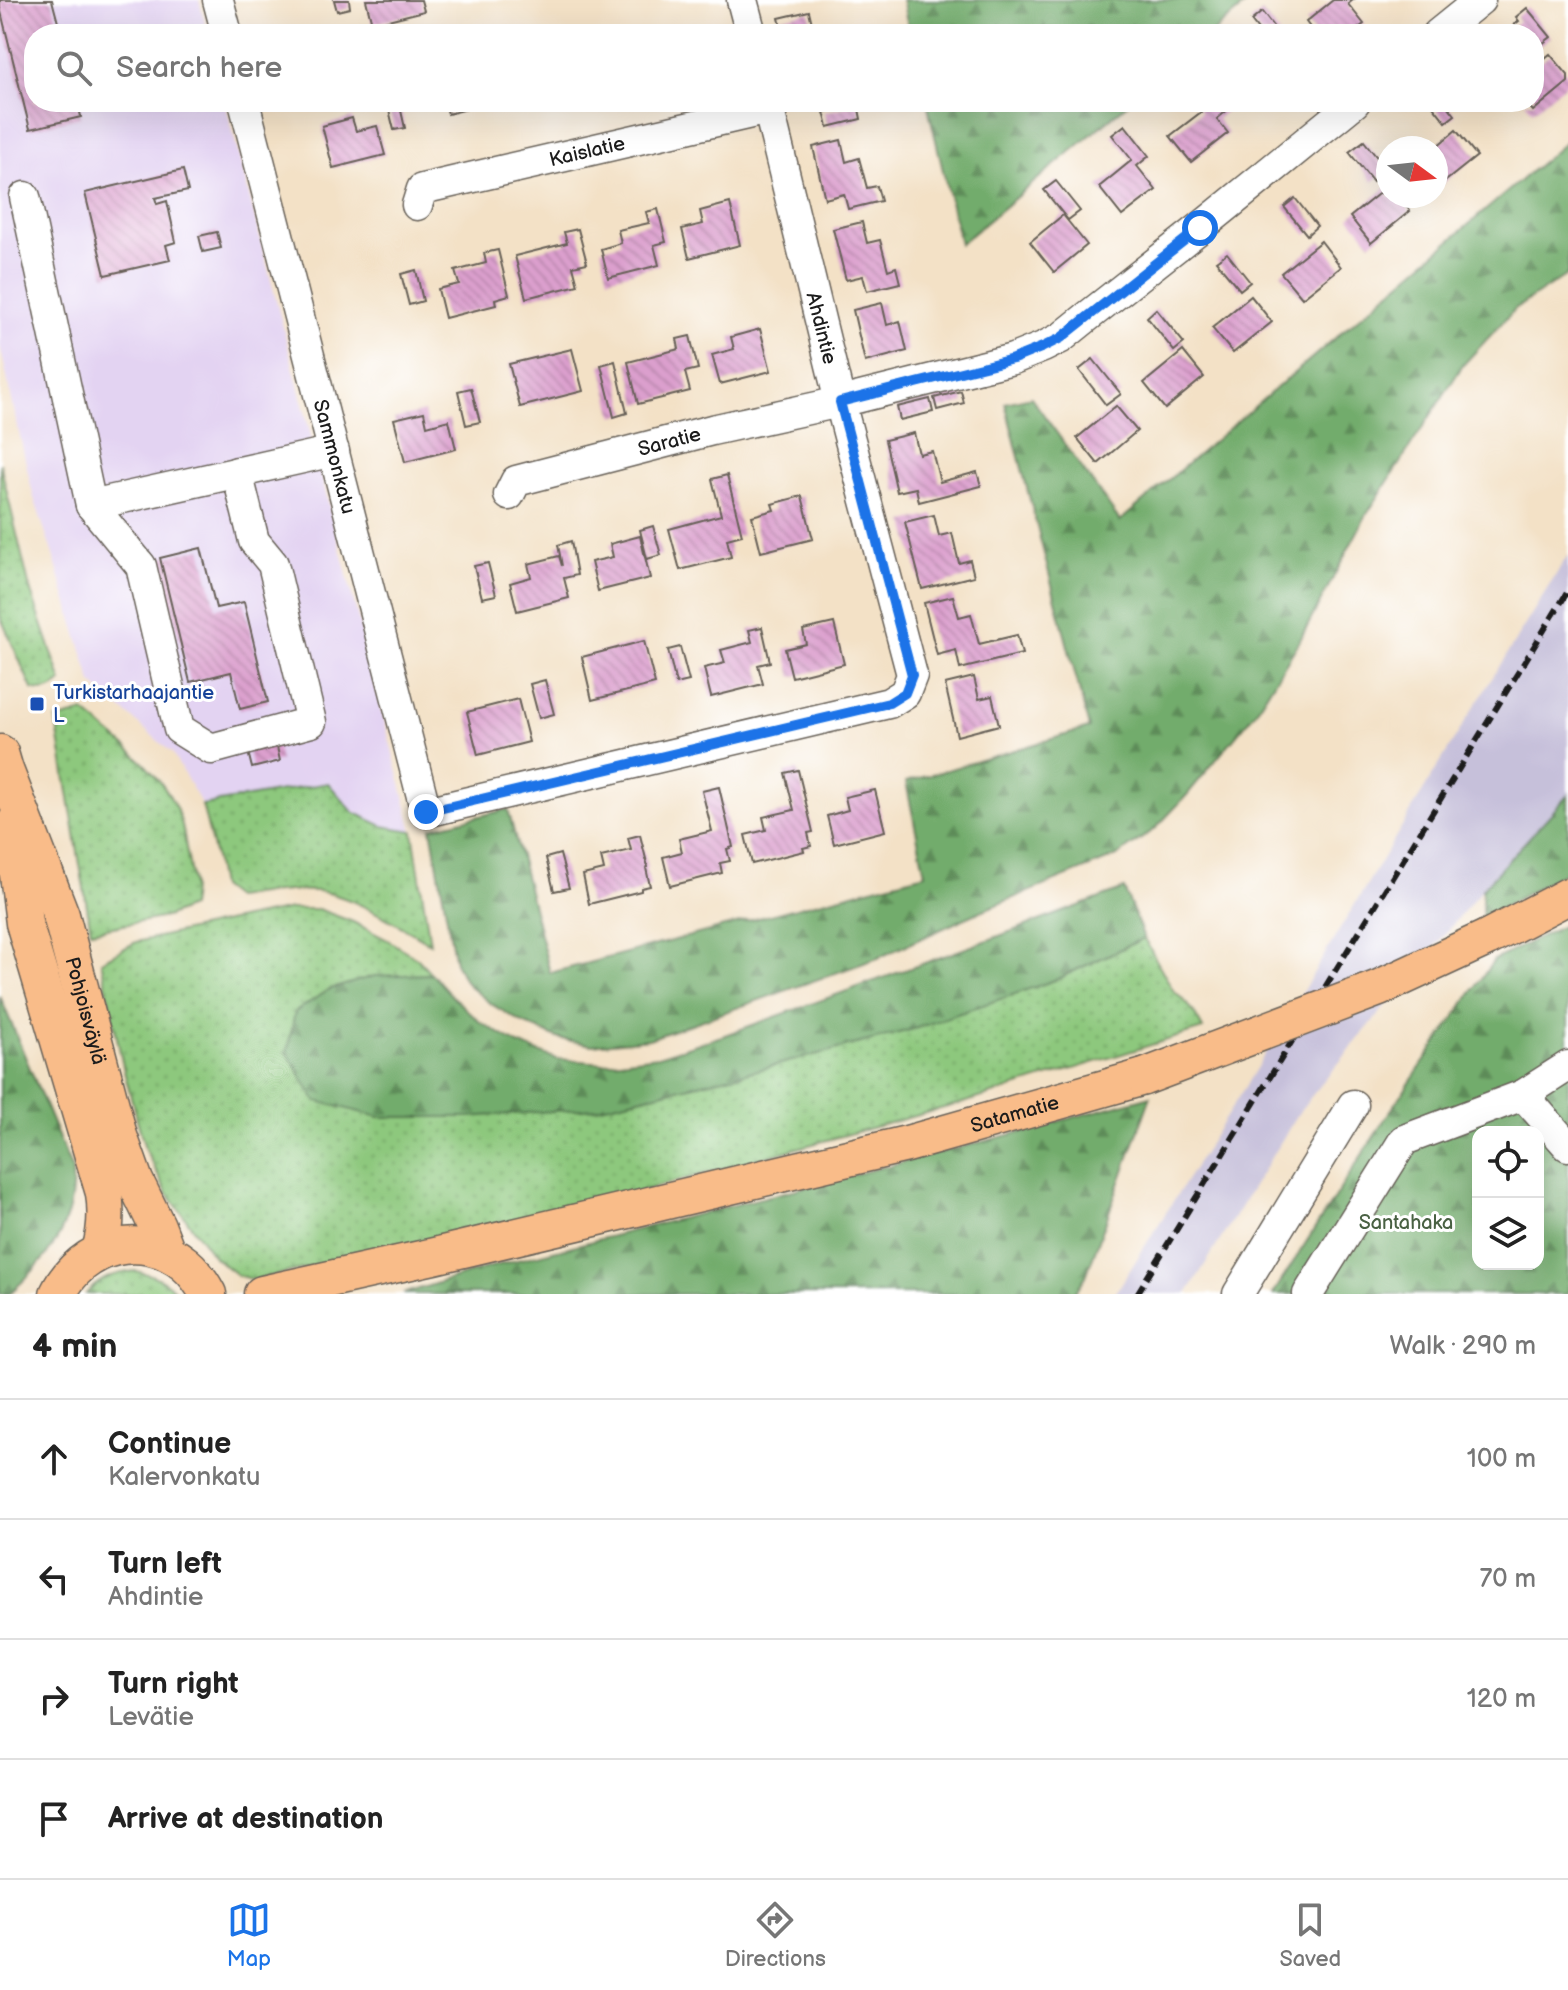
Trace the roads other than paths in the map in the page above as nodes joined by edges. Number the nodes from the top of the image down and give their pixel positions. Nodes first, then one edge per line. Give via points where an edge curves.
1 (218, 0) edge
2 (742, 0) edge
3 (1480, 0) edge
4 (224, 24) edge
5 (748, 24) edge
6 (1450, 24) edge
7 (247, 112) edge
8 (743, 112) edge
9 (769, 112) edge
10 (1343, 112) edge
11 (25, 197) dead end
12 (417, 205) dead end
13 (840, 402) junction
14 (334, 451) junction
15 (237, 472) junction
16 (509, 495) dead end
17 (91, 505) junction
18 (2, 761) edge
19 (426, 812) joint
20 (1568, 896) edge
21 (1568, 1066) edge
22 (1523, 1095) junction
23 (1353, 1105) dead end
24 (1568, 1146) edge
25 (100, 1251) junction
26 (167, 1252) junction
27 (434, 1256) junction
28 (58, 1294) edge
29 (208, 1294) edge
30 (262, 1294) edge
31 (346, 1294) edge
32 (1238, 1294) edge
33 (1308, 1294) edge

1 - 4 street
2 - 5 street
3 - 6 street
7 - 14 street, Sammonkatu
8 - 12 street, Kaislatie via 422,189
9 - 13 street, Ahdintie
10 - 13 street, Saratie via 1061,338 1013,359
11 - 17 street
13 - 16 street, Saratie via 516,481
13 - 19 street, Ahdintie via 912,675 905,693 889,703
14 - 15 street
14 - 19 street, Sammonkatu
15 - 17 street
15 - 17 street via 254,541 273,564 311,722 211,749 179,729 141,566
18 - 25 main road, Pohjoisväylä via 24,923 104,1193
18 - 26 main road, Pohjoisväylä via 61,915 119,1136
20 - 27 main road, Satamatie, bridge via 1379,988 1144,1077 907,1144
21 - 22 street
22 - 24 street
22 - 33 street via 1404,1140
23 - 32 street
25 - 26 main road via 129,1245
25 - 28 main road via 65,1280
26 - 29 main road via 187,1265
27 - 30 main road, Satamatie
27 - 31 main road, Satamatie

